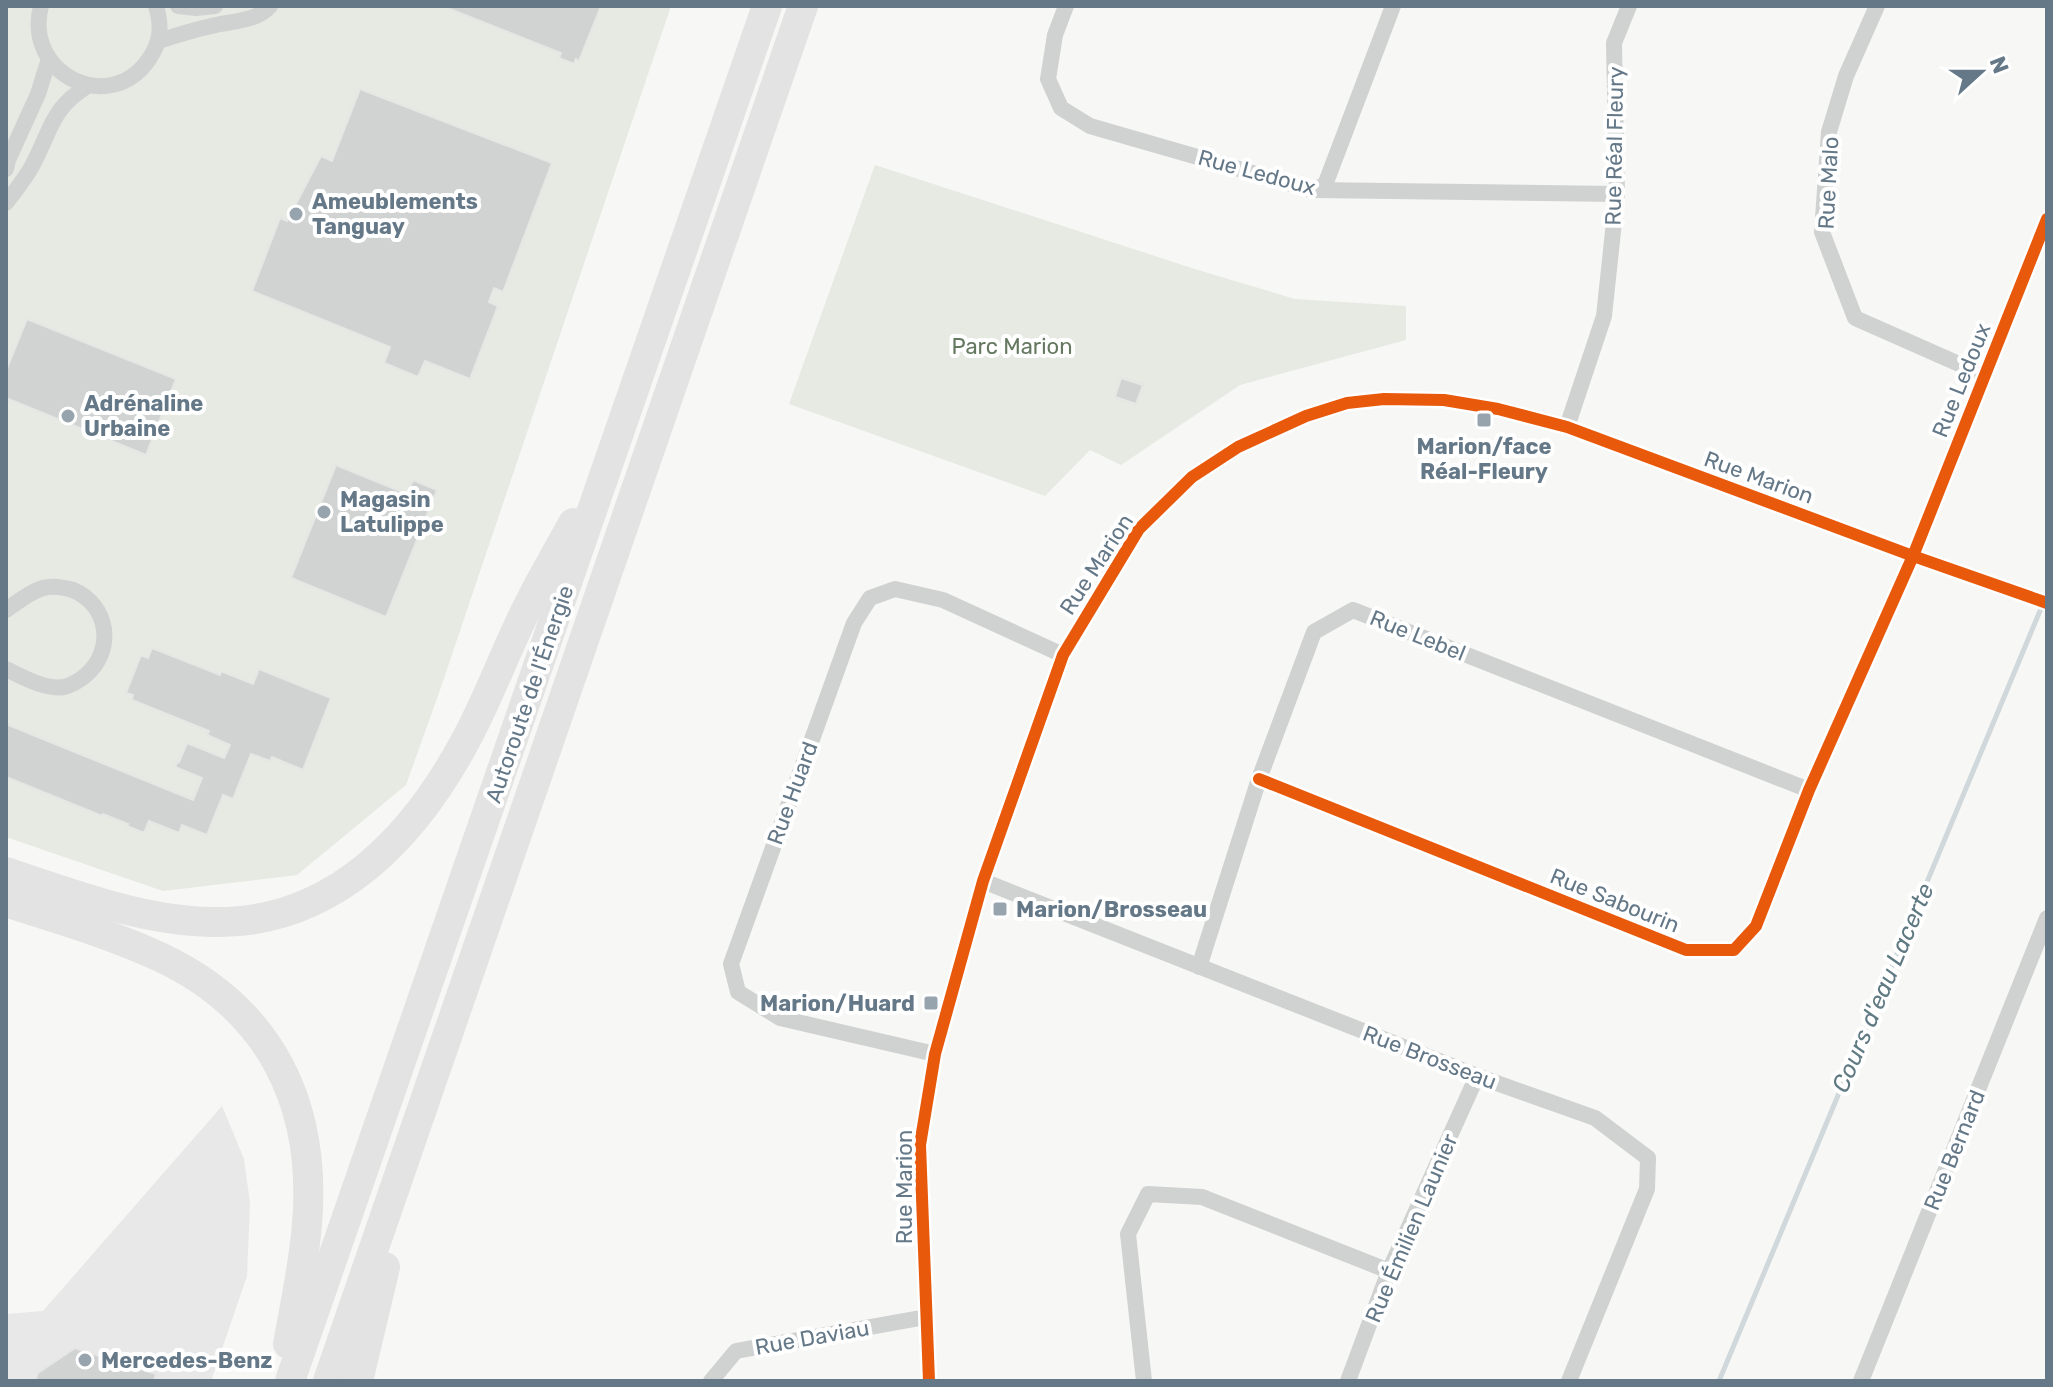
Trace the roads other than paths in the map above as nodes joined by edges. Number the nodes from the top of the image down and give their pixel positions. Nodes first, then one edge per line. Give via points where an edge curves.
1 (41, 6) edge
2 (156, 6) edge
3 (178, 6) edge
4 (215, 6) edge
5 (270, 6) edge
6 (767, 6) edge
7 (803, 6) edge
8 (1066, 6) edge
9 (1393, 6) edge
10 (1629, 6) edge
11 (1877, 6) edge
12 (159, 41) junction
13 (49, 59) junction
14 (89, 85) junction
15 (6, 169) edge
16 (1312, 190) junction
17 (1617, 194) junction
18 (6, 203) edge
19 (2047, 219) edge
20 (1984, 375) junction
21 (1567, 427) junction
22 (615, 448) junction
23 (1913, 556) junction
24 (2040, 600) edge
25 (6, 610) edge
26 (1063, 655) junction
27 (6, 669) edge
28 (1259, 779) junction
29 (1809, 790) junction
30 (6, 872) edge
31 (983, 881) junction
32 (6, 902) edge
33 (2047, 918) edge
34 (1199, 967) junction
35 (935, 1054) junction
36 (1477, 1076) junction
37 (427, 1094) junction
38 (1389, 1271) junction
39 (926, 1317) junction
40 (281, 1381) edge
41 (290, 1381) edge
42 (328, 1381) edge
43 (358, 1381) edge
44 (711, 1381) edge
45 (929, 1381) edge
46 (1144, 1381) edge
47 (1348, 1381) edge
48 (1569, 1381) edge
49 (1861, 1381) edge

1 - 13 street via 39,33
2 - 12 street
3 - 4 street
5 - 12 street via 254,17
6 - 22 highway, Autoroute de l'Énergie
7 - 37 highway, Autoroute de l'Énergie
8 - 16 street, Rue Ledoux via 1048,79 1061,108 1090,126
9 - 16 street via 1325,185
10 - 17 street, Rue Réal Fleury via 1614,43
11 - 20 street, Rue Malo via 1846,76 1829,132 1822,232 1855,318
12 - 14 street via 134,76
13 - 14 street via 68,78
13 - 15 street
14 - 18 street via 60,107 31,168
16 - 17 street, Rue Ledoux
17 - 21 street, Rue Réal Fleury via 1604,316
19 - 20 street, Rue Ledoux
20 - 23 street, Rue Ledoux
21 - 23 street, Rue Marion
21 - 26 street, Rue Marion via 1444,400 1384,399 1347,403 1279,428 1192,477 1139,529
22 - 30 highway via 526,609 447,774 412,823 355,876 287,912 211,922 129,910
22 - 41 highway, Autoroute de l'Énergie
23 - 24 street, Rue Marion
23 - 29 street, Rue Sabourin
25 - 27 street via 41,589 65,588 86,596 99,610 105,638 95,665 67,686 44,684
26 - 31 street, Rue Marion
26 - 35 street, Rue Huard via 943,600 895,589 870,598 854,623 731,964 738,992 780,1018
28 - 29 street, Rue Sabourin via 1686,950 1734,950 1756,926
28 - 29 street, Rue Lebel via 1314,632 1353,610
28 - 34 street, Rue Lebel
31 - 34 street, Rue Brosseau
31 - 35 street, Rue Marion
32 - 40 highway via 136,947 186,971 244,1017 279,1064 300,1118 308,1181 303,1259
33 - 49 street, Rue Bernard
34 - 36 street, Rue Brosseau
35 - 39 street, Rue Marion via 920,1145
36 - 38 street, Rue Émilien Launier
36 - 48 street, Rue Brosseau via 1595,1118 1648,1158 1647,1189
37 - 42 highway, Autoroute de l'Énergie
37 - 43 highway
38 - 46 street via 1202,1197 1148,1194 1128,1234
38 - 47 street, Rue Émilien Launier
39 - 44 street, Rue Daviau via 736,1351
39 - 45 street, Rue Marion

